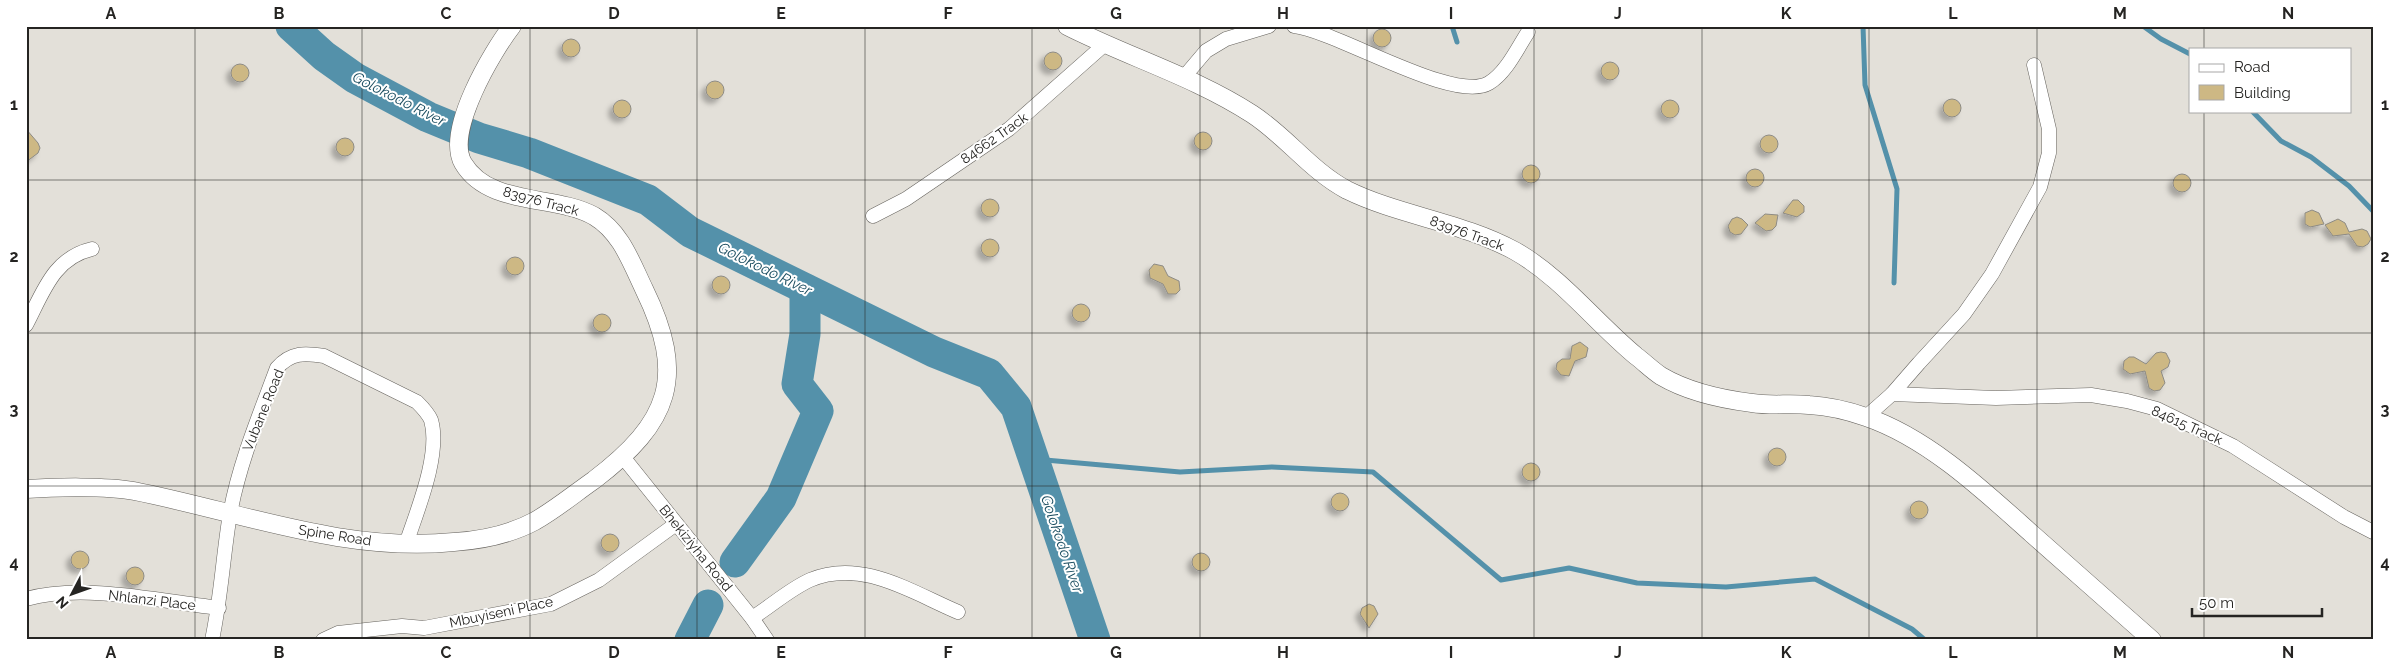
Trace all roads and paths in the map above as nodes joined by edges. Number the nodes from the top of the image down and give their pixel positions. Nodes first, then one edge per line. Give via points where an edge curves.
1 (512, 26) edge
2 (1067, 26) edge
3 (1269, 26) edge
4 (1294, 26) edge
5 (1528, 32) dead end
6 (1104, 45) junction
7 (2034, 65) dead end
8 (1184, 77) junction
9 (873, 216) dead end
10 (92, 249) dead end
11 (26, 325) edge
12 (1892, 394) junction
13 (1866, 417) junction
14 (623, 457) junction
15 (26, 489) edge
16 (230, 514) junction
17 (676, 524) junction
18 (2373, 532) edge
19 (406, 544) junction
20 (26, 599) edge
21 (219, 608) junction
22 (958, 612) dead end
23 (752, 618) junction
24 (423, 634) edge
25 (212, 640) edge
26 (323, 640) edge
27 (766, 640) edge
28 (2152, 640) edge

1 - 14 street, 83976 Track via 477,81 464,120 459,153 470,173 481,182 516,196 592,215 607,225 620,240 663,335 668,371 666,391 655,417
2 - 6 street, 83976 Track
3 - 8 street via 1226,39 1206,51
4 - 5 street via 1330,36 1428,78 1477,86 1488,83 1503,70
6 - 8 street, 83976 Track
6 - 9 street, 84662 Track via 1009,129 906,198
7 - 12 street via 2049,130 2049,153 2040,187 1992,274 1964,314
8 - 13 street, 83976 Track via 1272,128 1343,188 1375,203 1465,230 1514,250 1536,265 1659,375 1697,392 1754,404 1812,405
10 - 11 street via 78,252 63,263
12 - 13 street
12 - 18 street, 84615 Track via 1996,398 2091,395 2157,409 2233,446
13 - 28 street, 83976 Track via 1900,433 1959,469
14 - 17 street, Bhekiziyha Road
14 - 19 street, Spine Road via 553,510 527,525 489,539
15 - 16 street, Spine Road via 131,491
16 - 19 street, Spine Road via 350,540
16 - 19 street, Vubane Road via 240,468 277,368 289,357 309,353 324,356 417,402 430,419 432,456
16 - 21 street, Vubane Road
17 - 23 street, Bhekiziyha Road
17 - 24 street, Mbuyiseni Place via 599,580 551,604
20 - 21 street, Nhlanzi Place via 49,593 81,592
21 - 25 street, Vubane Road
22 - 23 street via 872,575 838,572 809,581
23 - 27 street, Bhekiziyha Road
24 - 26 street, Mbuyiseni Place via 402,626 338,633

